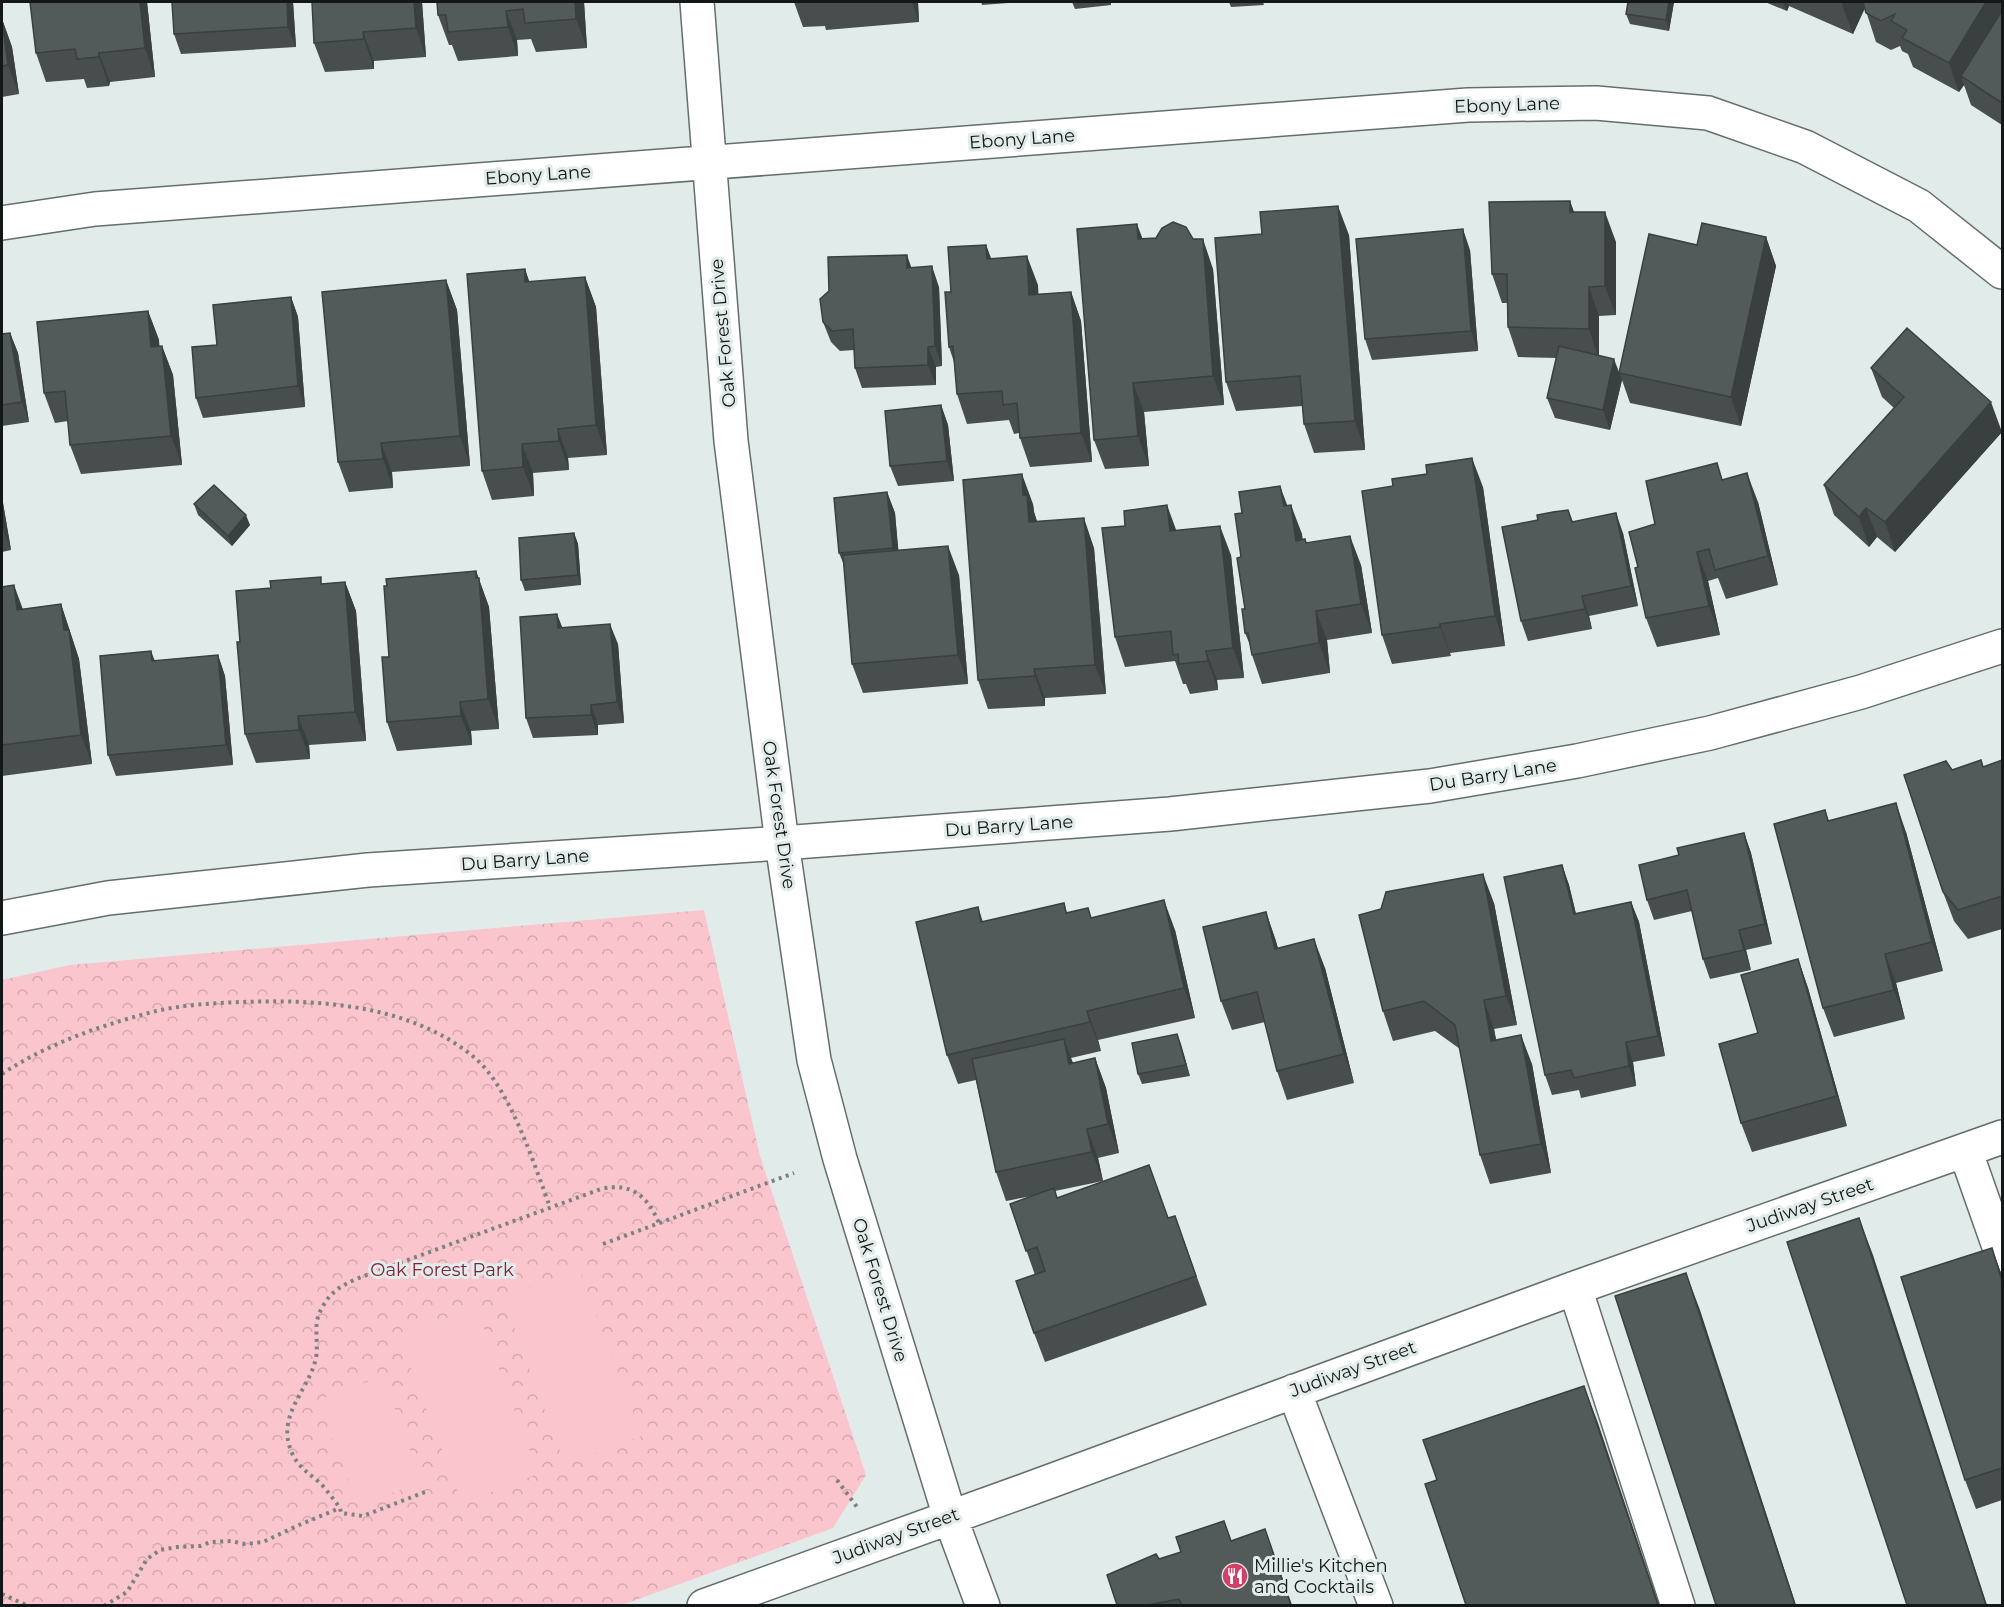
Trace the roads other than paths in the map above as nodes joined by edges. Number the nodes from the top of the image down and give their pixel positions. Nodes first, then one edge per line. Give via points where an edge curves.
1 (698, 2) edge
2 (709, 162) junction
3 (2, 224) edge
4 (2002, 272) edge
5 (2002, 646) edge
6 (782, 843) junction
7 (2, 918) edge
8 (2002, 1137) edge
9 (1965, 1150) junction
10 (2002, 1255) edge
11 (1575, 1288) junction
12 (1294, 1391) junction
13 (950, 1517) junction
14 (704, 1605) edge
15 (983, 1605) edge
16 (1376, 1605) edge
17 (1678, 1605) edge

1 - 2 street, Oak Forest Drive
2 - 3 street, Ebony Lane via 95,209
2 - 4 street, Ebony Lane via 1468,105 1596,103 1708,113 1805,147 1919,206
2 - 6 street, Oak Forest Drive via 731,441
5 - 6 street, Du Barry Lane via 1861,692 1710,733 1441,784 1170,814
6 - 7 street, Du Barry Lane via 368,870 108,898
6 - 13 street, Oak Forest Drive via 814,1060 840,1159
8 - 9 street, Judiway Street
9 - 10 street
9 - 11 street, Judiway Street
11 - 12 street, Judiway Street
11 - 17 street
12 - 13 street, Judiway Street
12 - 16 street
13 - 14 street, Judiway Street
13 - 15 street, Oak Forest Drive

